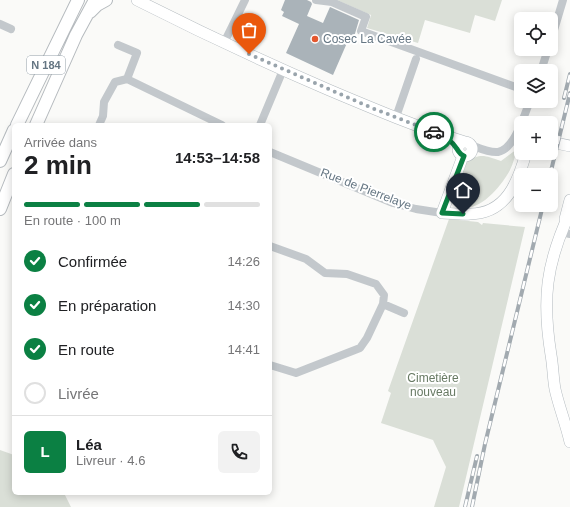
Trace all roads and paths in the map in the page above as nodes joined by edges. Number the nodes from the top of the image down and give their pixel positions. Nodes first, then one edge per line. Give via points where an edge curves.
1 (87, 0) edge
2 (95, 0) edge
3 (106, 0) edge
4 (136, 0) edge
5 (244, 0) edge
6 (316, 0) edge
7 (563, 0) edge
8 (76, 2) edge
9 (88, 14) junction
10 (558, 17) edge
11 (0, 24) edge
12 (11, 29) dead end
13 (224, 43) junction
14 (118, 45) dead end
15 (416, 58) dead end
16 (283, 70) junction
17 (127, 79) junction
18 (514, 86) edge
19 (527, 108) edge
20 (396, 117) junction
21 (17, 123) edge
22 (37, 123) edge
23 (100, 123) edge
24 (218, 123) edge
25 (261, 123) edge
26 (12, 135) edge
27 (558, 143) edge
28 (570, 146) edge
29 (464, 148) junction
30 (272, 153) edge
31 (524, 160) edge
32 (0, 162) edge
33 (12, 179) edge
34 (570, 200) edge
35 (0, 209) edge
36 (570, 212) edge
37 (442, 213) junction
38 (566, 233) edge
39 (272, 247) edge
40 (382, 304) junction
41 (404, 313) dead end
42 (272, 366) edge
43 (569, 438) edge

1 - 9 main road
2 - 9 main road, N 184
3 - 9 main road via 96,5
4 - 13 street
5 - 13 street
6 - 18 street via 332,2 366,17 361,31
7 - 10 street
8 - 21 main road, N 184
9 - 22 main road, N 184
11 - 12 street
13 - 16 street
14 - 17 street via 138,53
15 - 20 street
16 - 20 street
16 - 25 street
17 - 23 street via 115,82 104,102 104,116
17 - 24 street
19 - 29 street via 512,142 506,149 498,152
20 - 29 street via 444,136
26 - 32 main road
27 - 28 street
29 - 37 street
30 - 37 street, Rue de Pierrelaye via 394,202
31 - 37 street, Rue de Pierrelaye via 515,186 504,200 494,207 481,213
33 - 35 main road
34 - 38 street
36 - 38 street
38 - 43 street via 552,259 546,290 546,327 556,389
39 - 40 street via 306,259 325,273 347,274 376,284 384,295
40 - 41 street
40 - 42 street via 368,338 360,348 296,373

